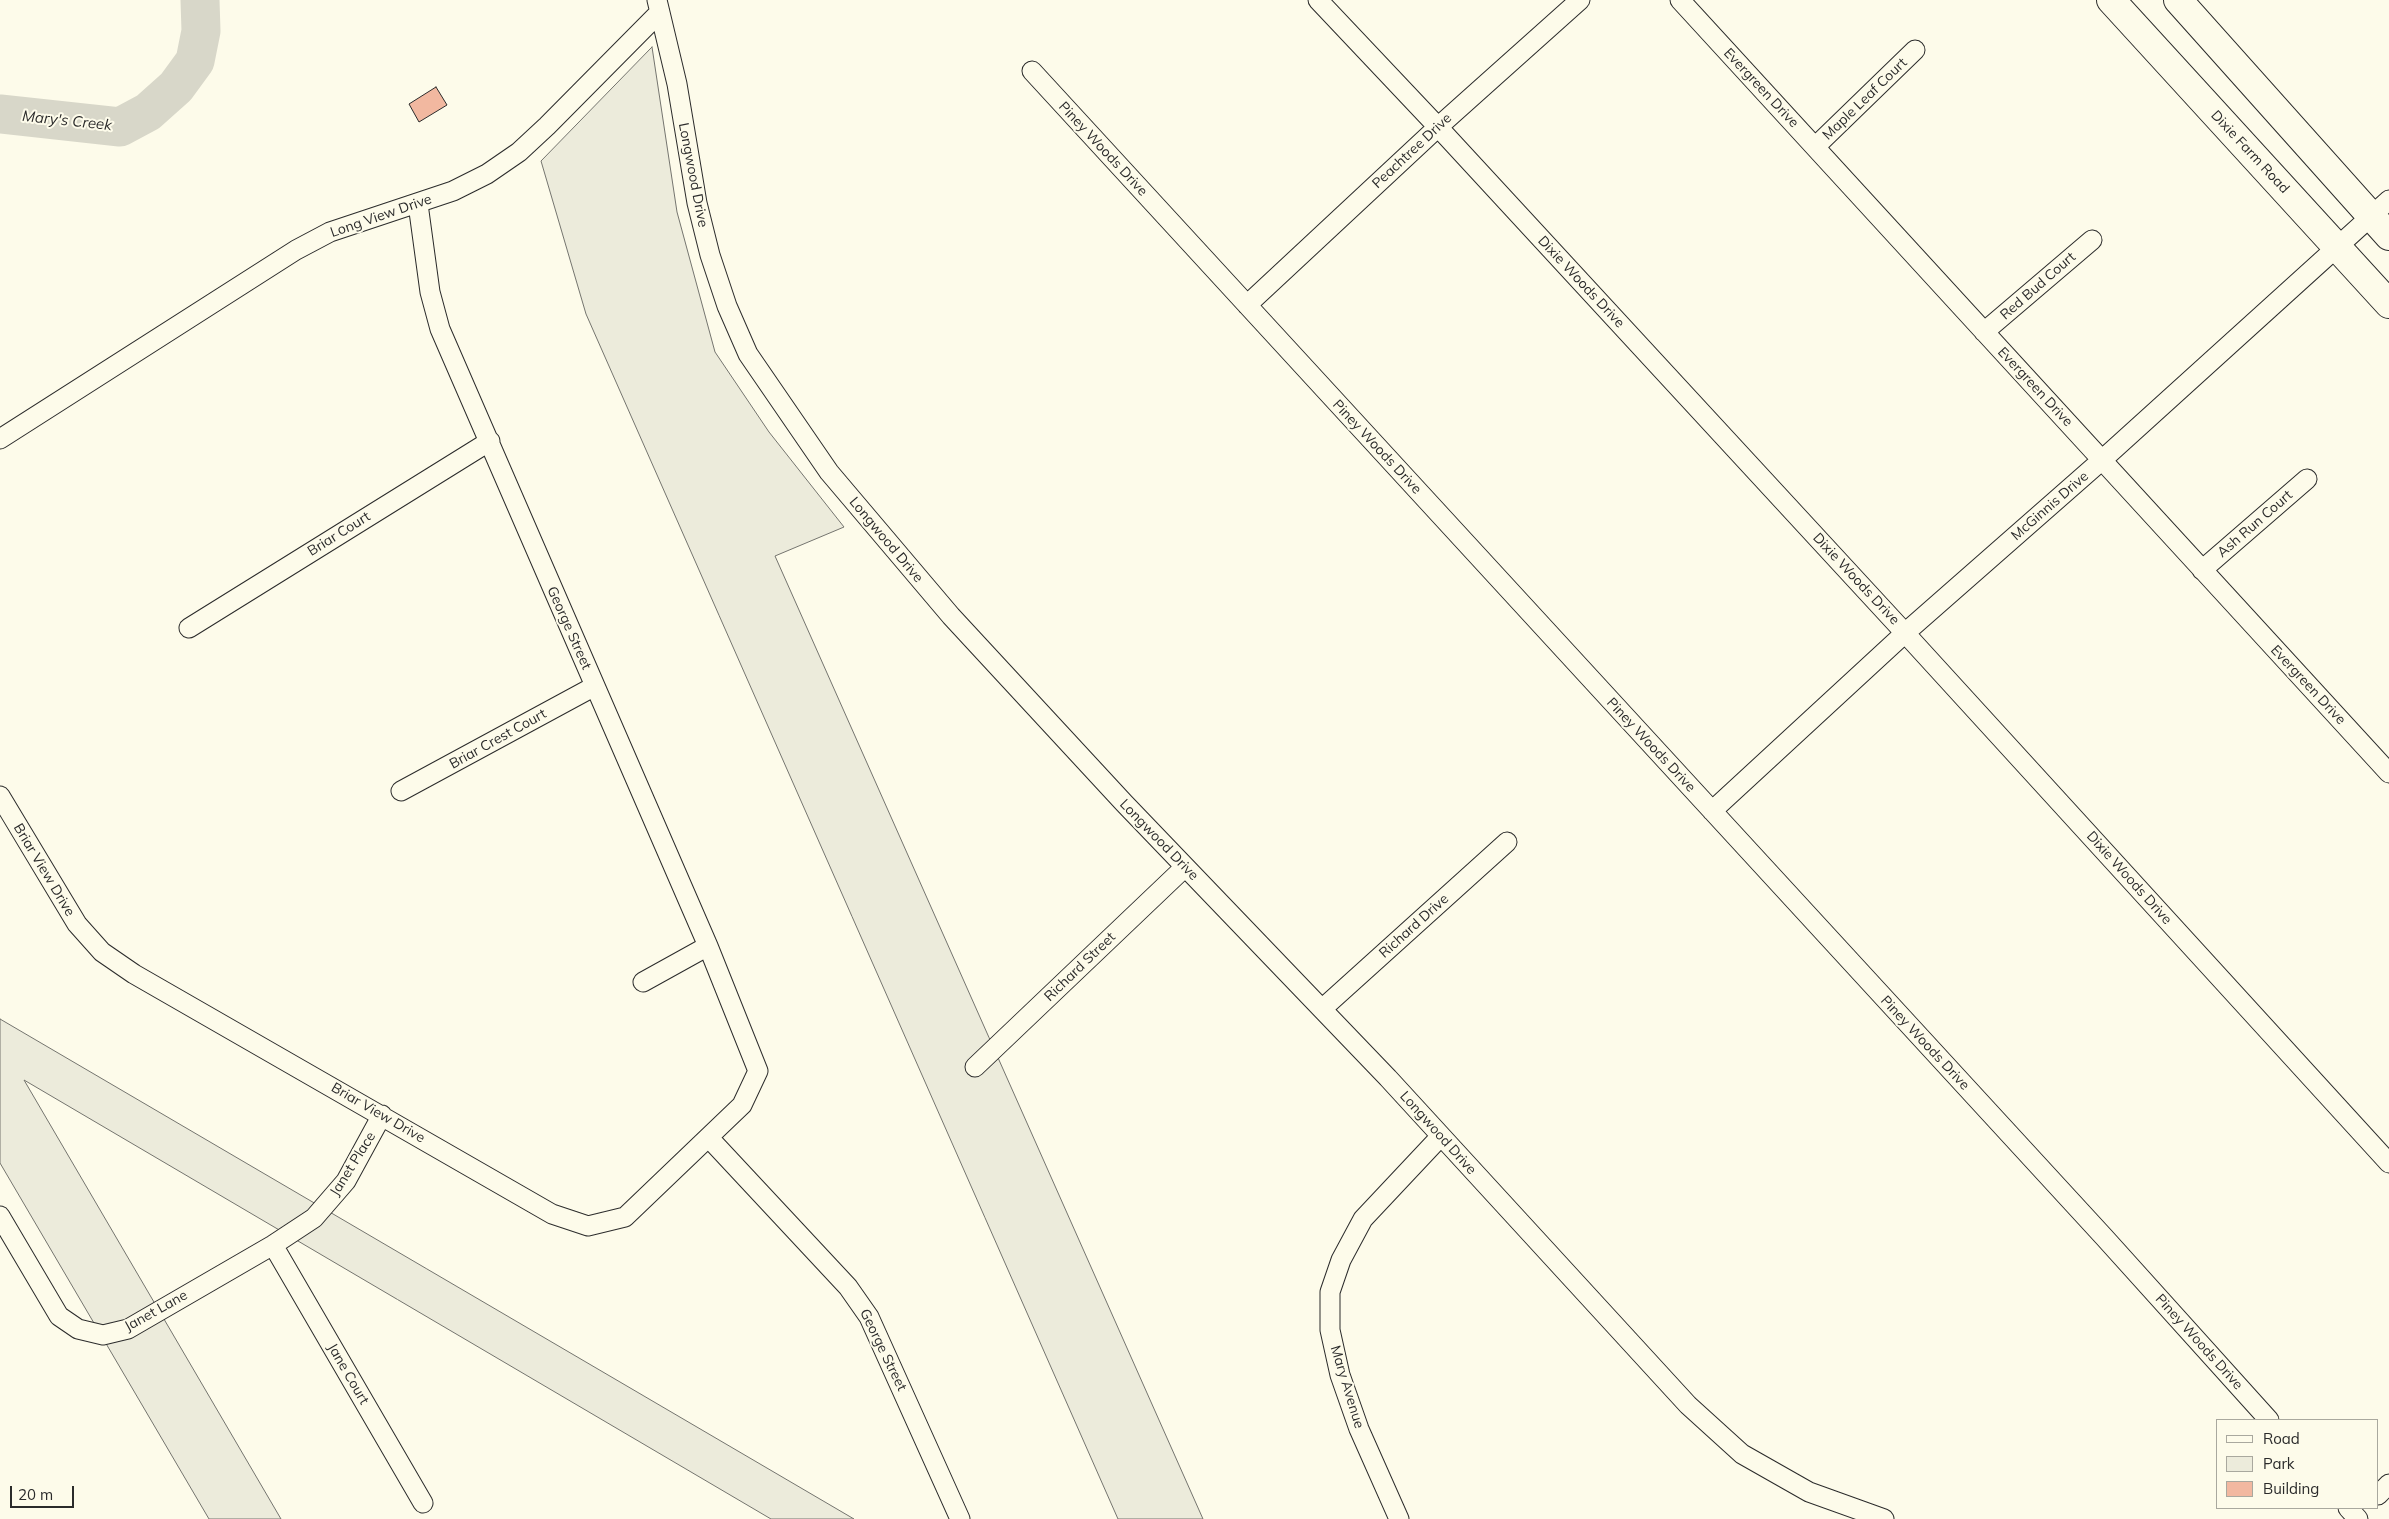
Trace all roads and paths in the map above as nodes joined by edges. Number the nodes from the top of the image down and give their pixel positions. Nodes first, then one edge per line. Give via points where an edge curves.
1 (1318, 0) edge
2 (1580, 0) edge
3 (1680, 0) edge
4 (2111, 0) edge
5 (2178, 0) edge
6 (659, 6) edge
7 (1915, 50) dead end
8 (1032, 71) dead end
9 (1438, 127) junction
10 (1815, 147) junction
11 (418, 204) junction
12 (2383, 217) edge
13 (2092, 240) dead end
14 (2338, 247) junction
15 (2389, 304) edge
16 (1247, 306) junction
17 (1984, 332) junction
18 (0, 440) edge
19 (490, 441) junction
20 (2102, 460) junction
21 (2307, 479) dead end
22 (2202, 570) junction
23 (189, 628) dead end
24 (1905, 633) junction
25 (595, 686) junction
26 (2388, 770) edge
27 (401, 791) dead end
28 (0, 796) edge
29 (1712, 811) junction
30 (1507, 842) dead end
31 (1185, 867) junction
32 (708, 946) junction
33 (643, 982) dead end
34 (1322, 1010) junction
35 (747, 1044) joint
36 (975, 1067) dead end
37 (382, 1115) junction
38 (1441, 1136) junction
39 (709, 1138) junction
40 (2389, 1162) edge
41 (0, 1216) edge
42 (273, 1244) junction
43 (2268, 1419) edge
44 (2389, 1484) edge
45 (2379, 1494) edge
46 (423, 1503) dead end
47 (960, 1519) edge
48 (1399, 1519) edge
49 (1884, 1519) edge

1 - 9 street, Dixie Woods Drive
2 - 9 street, Peachtree Drive
3 - 10 street, Evergreen Drive
4 - 14 main road, Dixie Farm Road
5 - 12 main road
6 - 11 street, Long View Drive via 519,152 487,174
6 - 31 street, Longwood Drive via 677,84 696,203 727,306 748,354 829,472 875,529 951,616
7 - 10 street, Maple Leaf Court
8 - 16 street, Piney Woods Drive
9 - 16 street, Peachtree Drive
9 - 24 street, Dixie Woods Drive
10 - 17 street, Evergreen Drive
11 - 18 street, Long View Drive via 356,222 296,250
11 - 19 street, George Street via 430,292 440,329
12 - 14 street, McGinnis Drive
13 - 17 street, Red Bud Court
14 - 15 main road, Dixie Farm Road
14 - 20 street, McGinnis Drive
16 - 29 street, Piney Woods Drive
17 - 20 street, Evergreen Drive
19 - 23 street, Briar Court
19 - 25 street, George Street
20 - 22 street, Evergreen Drive
20 - 24 street, McGinnis Drive
21 - 22 street, Ash Run Court
22 - 26 street, Evergreen Drive
24 - 29 street, McGinnis Drive
24 - 40 street, Dixie Woods Drive
25 - 27 street, Briar Crest Court
25 - 32 street, George Street
28 - 37 street, Briar View Drive via 77,924 102,952 134,974
29 - 43 street, Piney Woods Drive
30 - 34 street, Richard Drive
31 - 34 street, Longwood Drive
31 - 36 street, Richard Street
32 - 33 street
32 - 35 street, George Street
34 - 38 street, Longwood Drive
35 - 39 street, Briar View Drive via 758,1071 742,1105
37 - 39 street, Briar View Drive via 552,1214 588,1226 625,1217
37 - 42 street, Janet Place via 346,1181 332,1199 314,1218
38 - 48 street, Mary Avenue via 1363,1219 1341,1260 1330,1292 1330,1330 1340,1374 1359,1429
38 - 49 street, Longwood Drive via 1688,1405 1742,1454 1810,1492
39 - 47 street, George Street via 848,1287 869,1317
41 - 42 street, Janet Lane via 58,1316 78,1328 103,1335 128,1329
42 - 46 street, Jane Court
44 - 45 street

